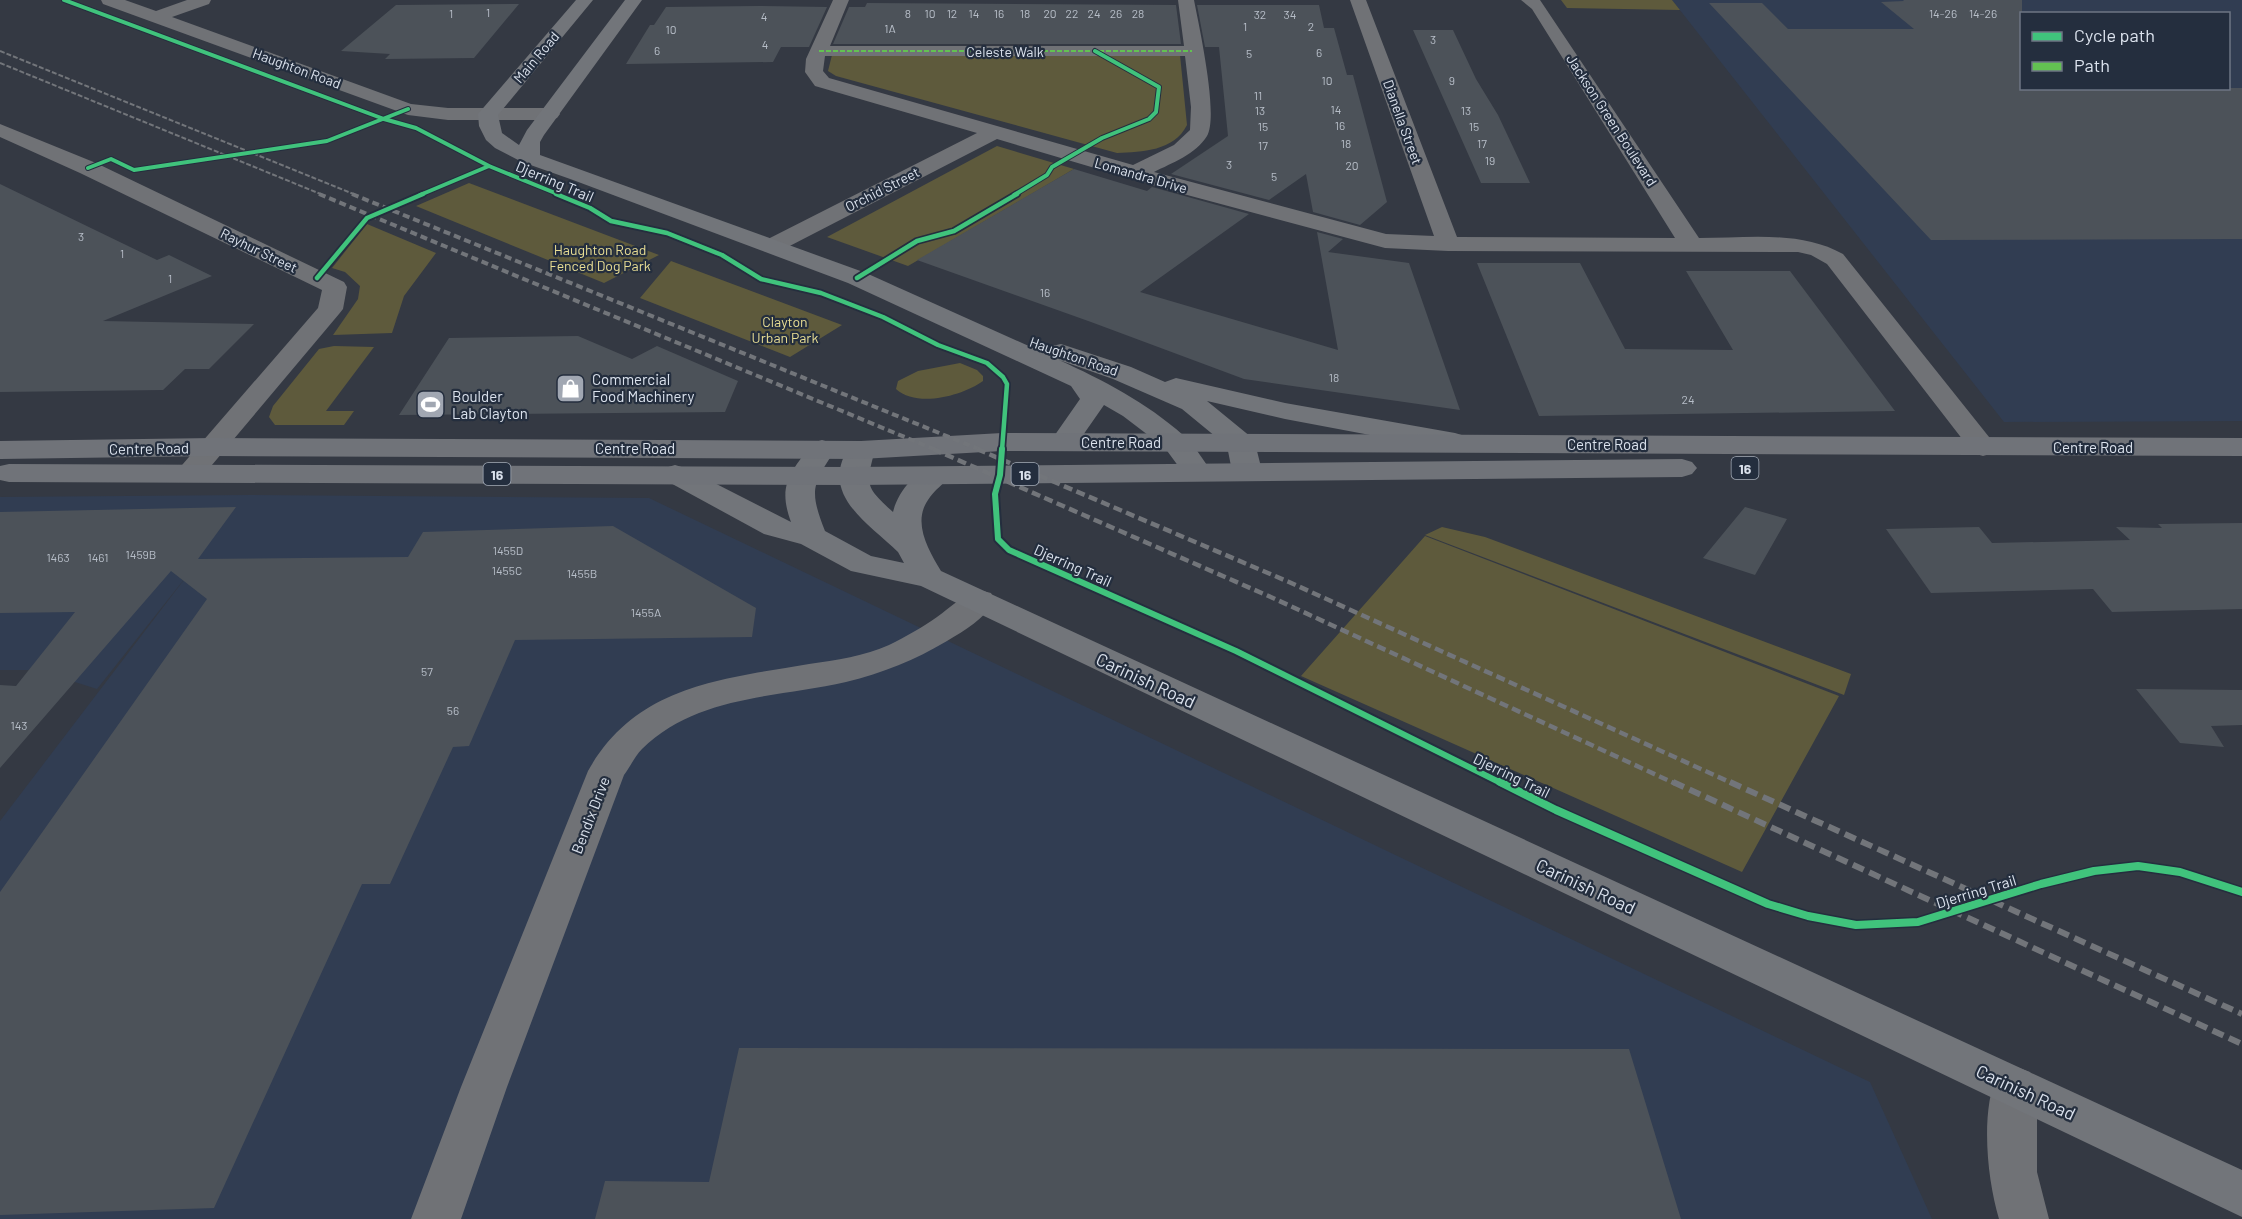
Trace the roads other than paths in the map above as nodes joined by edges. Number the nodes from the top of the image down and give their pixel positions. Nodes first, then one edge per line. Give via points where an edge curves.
1 (109, 0) edge
2 (203, 0) edge
3 (585, 0) edge
4 (634, 0) edge
5 (841, 0) edge
6 (1186, 0) edge
7 (1358, 0) edge
8 (1528, 0) edge
9 (156, 17) junction
10 (819, 51) junction
11 (1192, 51) junction
12 (488, 114) junction
13 (550, 114) junction
14 (0, 130) edge
15 (993, 133) junction
16 (529, 158) junction
17 (1134, 173) junction
18 (1448, 244) junction
19 (1691, 244) junction
20 (772, 246) junction
21 (867, 284) junction
22 (1122, 373) junction
23 (1081, 380) junction
24 (1064, 442) junction
25 (1175, 442) junction
26 (1240, 443) junction
27 (1460, 443) junction
28 (214, 447) junction
29 (1983, 447) junction
30 (2242, 447) edge
31 (822, 449) junction
32 (0, 450) edge
33 (857, 463) junction
34 (2242, 468) edge
35 (1247, 471) junction
36 (191, 472) junction
37 (1197, 472) junction
38 (0, 473) edge
39 (675, 474) junction
40 (936, 475) junction
41 (803, 476) junction
42 (812, 537) junction
43 (910, 546) junction
44 (930, 578) junction
45 (979, 601) junction
46 (2014, 1087) junction
47 (2242, 1194) edge
48 (436, 1219) edge
49 (2024, 1219) edge

1 - 9 street, Haughton Road
2 - 9 street
3 - 12 main road, Main Road
4 - 13 main road
5 - 10 street, Lomandra Drive
6 - 11 street
7 - 18 street, Dianella Street
8 - 19 street, Jackson Green Boulevard via 1538,6
9 - 12 street, Haughton Road via 408,109
10 - 11 street, Celeste Walk
10 - 15 street, Lomandra Drive via 814,72 822,82
11 - 17 street via 1200,130 1185,145
12 - 13 street, Haughton Road
12 - 16 main road, Haughton Road via 489,126 501,144
13 - 16 main road via 530,141
14 - 28 street, Rayhur Street via 88,168 335,288 330,309
15 - 17 street, Lomandra Drive
15 - 20 street, Orchid Street
16 - 20 main road, Haughton Road
17 - 18 street, Lomandra Drive via 1385,240
18 - 19 street, Lomandra Drive
19 - 29 street, Lomandra Drive via 1798,245 1820,250 1835,259
20 - 21 main road, Haughton Road
21 - 22 main road, Haughton Road
21 - 23 main road, Haughton Road
22 - 26 main road, Haughton Road via 1192,403
22 - 27 main road via 1283,411
23 - 24 main road via 1094,399
23 - 25 main road, Haughton Road via 1133,410
24 - 25 main road, Centre Road / 16
24 - 33 main road, Centre Road / 16 via 1002,442
25 - 26 main road, Centre Road / 16
25 - 37 main road, Haughton Road
26 - 27 main road, Centre Road / 16
26 - 35 main road
27 - 29 main road, Centre Road / 16
28 - 31 main road, Centre Road / 16
28 - 32 main road, Centre Road / 16
28 - 36 street, Rayhur Street
29 - 30 main road, Centre Road / 16
31 - 33 main road, Centre Road / 16
31 - 41 main road
33 - 40 main road, Centre Road / 16
33 - 41 main road, Centre Road / 16
33 - 43 main road via 857,495
34 - 35 main road, Centre Road / 16 via 1540,467
35 - 37 main road, Centre Road / 16
36 - 38 main road, Centre Road / 16
36 - 39 main road, Centre Road / 16
37 - 40 main road, Centre Road / 16
39 - 41 main road, Centre Road / 16
39 - 42 main road, Carinish Road via 775,527
40 - 43 main road via 915,493 905,520
41 - 42 main road via 799,503
42 - 44 main road, Carinish Road via 862,564
43 - 44 main road
44 - 45 main road, Carinish Road
45 - 46 main road, Carinish Road
45 - 48 street, Bendix Drive via 947,626 901,653 846,670 723,691 670,710 629,740 607,771
46 - 47 main road, Carinish Road
46 - 49 street via 2011,1135 2018,1204

